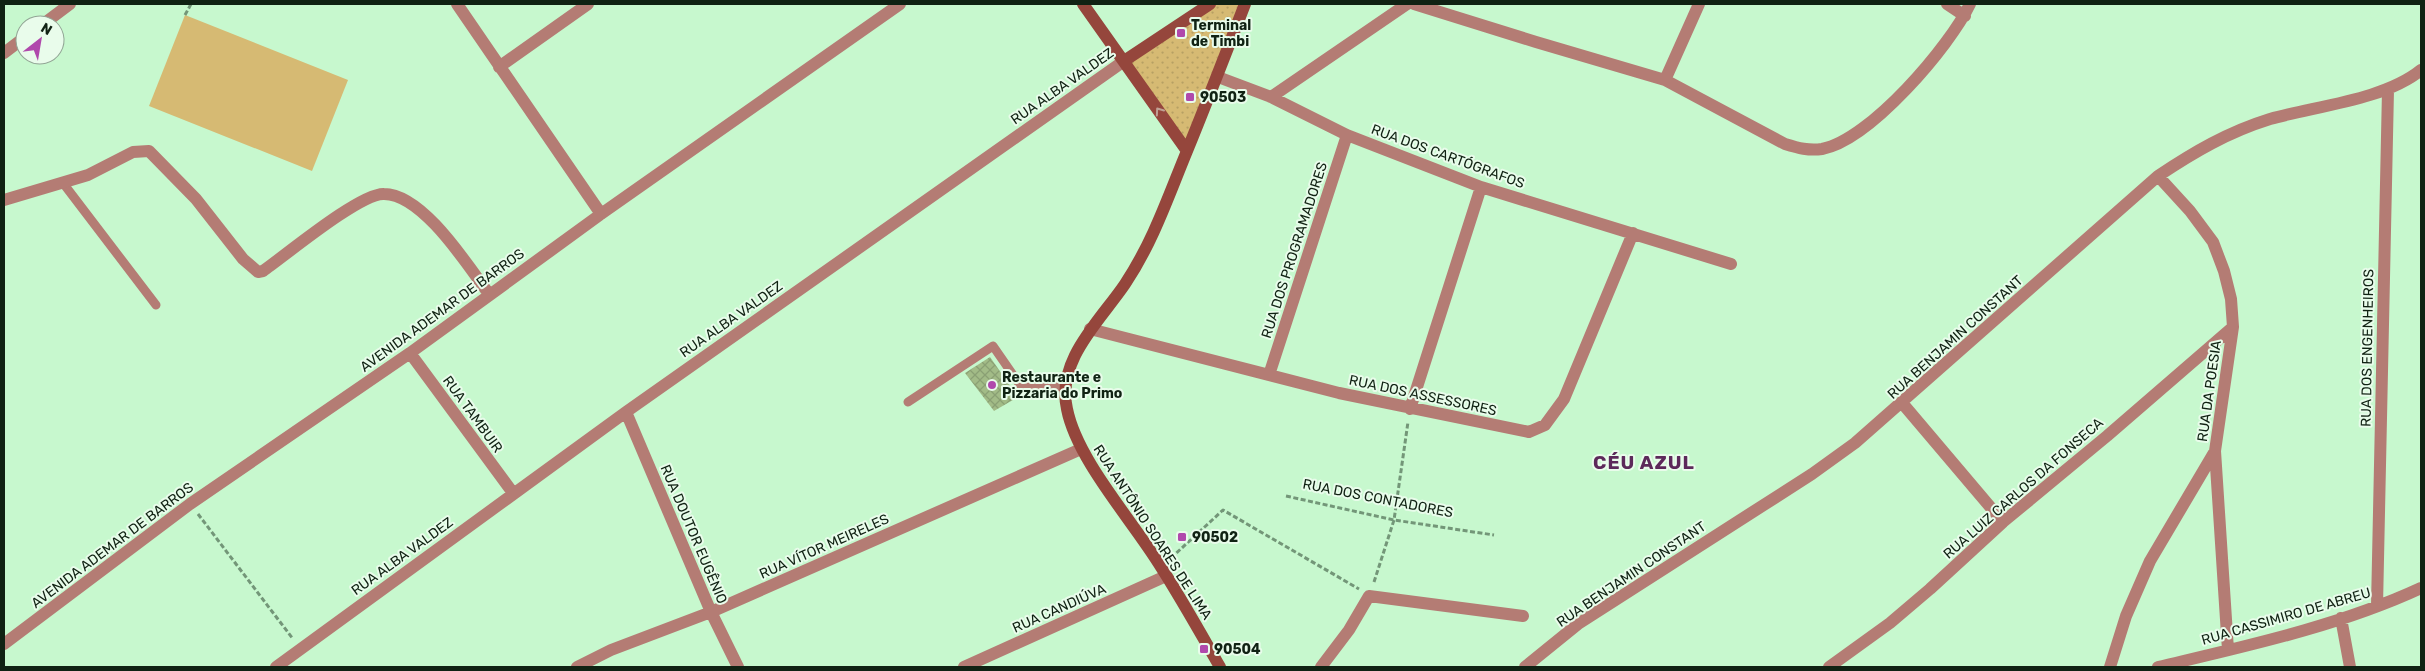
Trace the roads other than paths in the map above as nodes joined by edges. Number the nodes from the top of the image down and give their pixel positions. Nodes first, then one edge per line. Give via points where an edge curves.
1 (70, 4) edge
2 (457, 4) edge
3 (588, 4) edge
4 (900, 4) edge
5 (1083, 4) edge
6 (1210, 4) edge
7 (1245, 4) edge
8 (1408, 4) edge
9 (1414, 4) edge
10 (1699, 4) edge
11 (1947, 4) edge
12 (1970, 4) edge
13 (55, 15) edge
14 (1965, 16) junction
15 (15, 45) edge
16 (4, 53) edge
17 (1124, 61) junction
18 (499, 66) junction
19 (2421, 70) edge
20 (1218, 77) junction
21 (1665, 80) junction
22 (2388, 90) junction
23 (1271, 98) junction
24 (1347, 134) junction
25 (1187, 150) junction
26 (2158, 176) junction
27 (63, 183) junction
28 (1481, 187) junction
29 (4, 200) edge
30 (601, 214) junction
31 (1633, 233) junction
32 (1731, 264) dead end
33 (489, 294) junction
34 (156, 305) dead end
35 (2233, 327) junction
36 (1090, 329) junction
37 (410, 353) junction
38 (1269, 375) junction
39 (1064, 387) junction
40 (908, 402) dead end
41 (1903, 404) junction
42 (1410, 409) junction
43 (626, 412) junction
44 (1082, 449) junction
45 (2216, 451) junction
46 (513, 493) junction
47 (2003, 522) junction
48 (1164, 571) junction
49 (2421, 588) edge
50 (2377, 606) junction
51 (710, 612) junction
52 (1523, 616) dead end
53 (2341, 618) junction
54 (4, 644) edge
55 (2228, 650) junction
56 (276, 667) edge
57 (578, 667) edge
58 (738, 667) edge
59 (964, 667) edge
60 (1220, 667) edge
61 (1321, 667) edge
62 (1525, 667) edge
63 (1829, 667) edge
64 (2110, 667) edge
65 (2158, 667) edge
66 (2350, 667) edge

1 - 13 street
2 - 18 street
3 - 18 street
4 - 30 street, AVENIDA ADEMAR DE BARROS
5 - 17 street
6 - 17 street, RUA ALBA VALDEZ
7 - 20 street, RUA ANTÔNIO SOARES DE LIMA
8 - 23 street
9 - 21 street
10 - 21 street
11 - 14 street
12 - 14 street
14 - 21 street via 1944,47 1889,106 1846,141 1824,149 1804,150 1785,144
15 - 16 street
25 -> 17 street
17 - 43 street, RUA ALBA VALDEZ
18 - 30 street
19 - 22 street, RUA BENJAMIN CONSTANT
20 - 23 street, RUA DOS CARTÓGRAFOS
20 - 25 street, RUA ANTÔNIO SOARES DE LIMA
22 - 26 street, RUA BENJAMIN CONSTANT via 2314,107 2228,133
22 - 50 street, RUA DOS ENGENHEIROS
23 - 24 street, RUA DOS CARTÓGRAFOS
24 - 28 street, RUA DOS CARTÓGRAFOS
24 - 38 street, RUA DOS PROGRAMADORES
25 - 36 street, RUA ANTÔNIO SOARES DE LIMA via 1160,222 1142,258
26 - 35 street, RUA DA POESIA via 2213,242 2229,289
26 - 41 street, RUA BENJAMIN CONSTANT
27 - 29 street
27 - 33 street via 88,175 132,152 149,151 196,199 258,272 357,203 384,194 417,208 441,230
27 - 34 lane
28 - 31 street, RUA DOS CARTÓGRAFOS
28 - 42 street
30 - 33 street, AVENIDA ADEMAR DE BARROS
31 - 32 street, RUA DOS CARTÓGRAFOS
31 - 42 street, RUA DOS ASSESSORES via 1564,400 1545,425 1529,432
33 - 37 street, AVENIDA ADEMAR DE BARROS
35 - 45 street, RUA DA POESIA
35 - 47 street, RUA LUIZ CARLOS DA FONSECA
36 - 38 street, RUA DOS ASSESSORES
36 - 39 street, RUA ANTÔNIO SOARES DE LIMA via 1071,365
37 - 46 street, RUA TAMBUIR
37 - 54 street, AVENIDA ADEMAR DE BARROS via 190,504
38 - 42 street, RUA DOS ASSESSORES
39 - 40 lane via 1020,385 993,346
39 - 44 street, RUA ANTÔNIO SOARES DE LIMA via 1067,410
41 - 47 street
41 - 62 street, RUA BENJAMIN CONSTANT via 1820,469 1578,624
43 - 46 street, RUA ALBA VALDEZ
43 - 51 street, RUA DOUTOR EUGÊNIO
44 - 48 street, RUA ANTÔNIO SOARES DE LIMA
44 - 51 street, RUA VÍTOR MEIRELES
45 - 55 street
45 - 64 street, RUA DA POESIA via 2150,561 2126,616
46 - 56 street, RUA ALBA VALDEZ
47 - 63 street, RUA LUIZ CARLOS DA FONSECA via 1890,623
48 - 59 street, RUA CANDIÚVA
48 - 60 street, RUA ANTÔNIO SOARES DE LIMA
49 - 50 street, RUA CASSIMIRO DE ABREU
50 - 53 street, RUA CASSIMIRO DE ABREU
51 - 57 street, RUA VÍTOR MEIRELES via 611,650
51 - 58 street, RUA DOUTOR EUGÊNIO
52 - 61 street via 1369,596
53 - 55 street, RUA CASSIMIRO DE ABREU
53 - 66 street
55 - 65 street, RUA CASSIMIRO DE ABREU

